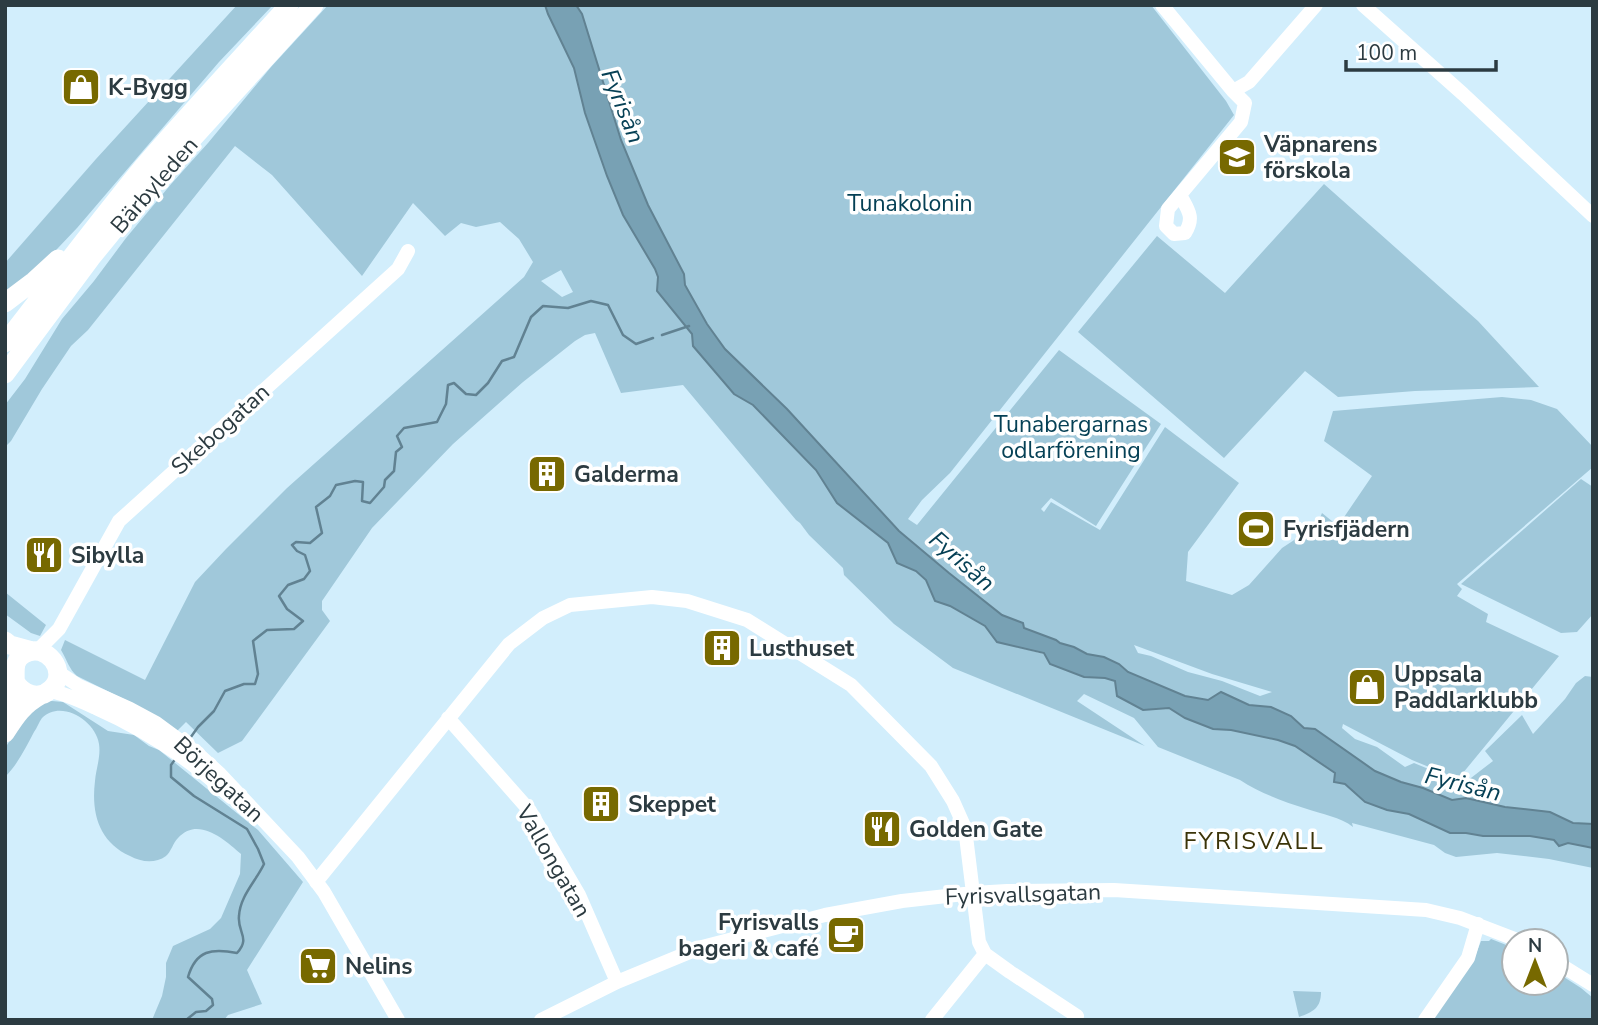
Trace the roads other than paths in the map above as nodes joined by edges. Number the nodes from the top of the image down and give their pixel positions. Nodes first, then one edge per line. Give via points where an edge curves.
1 (289, 5) edge
2 (314, 5) edge
3 (1162, 5) edge
4 (1316, 5) edge
5 (1363, 5) edge
6 (1233, 91) junction
7 (1180, 195) dead end
8 (1593, 216) edge
9 (86, 237) junction
10 (408, 251) dead end
11 (5, 303) edge
12 (5, 343) edge
13 (5, 374) edge
14 (59, 629) junction
15 (5, 641) edge
16 (34, 651) junction
17 (57, 667) junction
18 (11, 669) edge
19 (46, 693) junction
20 (5, 708) edge
21 (448, 718) junction
22 (5, 733) edge
23 (173, 742) junction
24 (316, 882) junction
25 (973, 893) junction
26 (1478, 924) junction
27 (1500, 933) edge
28 (985, 954) junction
29 (1570, 971) edge
30 (617, 982) junction
31 (1593, 985) edge
32 (566, 1014) edge
33 (1077, 1016) dead end
34 (398, 1020) edge
35 (541, 1020) edge
36 (932, 1020) edge
37 (1425, 1020) edge

1 - 9 main road, Bärbyleden
2 - 13 main road, Bärbyleden via 154,181
3 - 6 street
4 - 6 street via 1249,82
5 - 8 street
6 - 7 street via 1245,103 1241,122
9 - 11 main road
9 - 12 main road, Bärbyleden
10 - 14 street, Skebogatan via 398,269 119,521
14 - 16 street, Skebogatan
14 - 17 street, Skebogatan
15 - 16 main road
16 - 17 main road via 47,654
16 - 18 main road via 20,657
17 - 19 main road via 55,684
17 - 23 street, Börjegatan via 79,685 146,717
18 - 19 main road via 23,691
18 - 20 main road
19 - 22 main road via 20,710
19 - 23 street, Börjegatan via 73,697
21 - 24 street
21 - 25 street via 509,644 543,618 570,605 652,597 687,601 747,620 851,685 931,766 965,828
21 - 30 street, Vallongatan via 530,811 579,895
23 - 24 street, Börjegatan via 298,858
24 - 34 street, Börjegatan
25 - 26 street, Fyrisvallsgatan via 1114,890 1331,903 1426,910
25 - 28 street via 979,942
25 - 30 street, Fyrisvallsgatan via 825,915 714,943
26 - 27 street, Fyrisvallsgatan
26 - 37 street via 1468,958
28 - 33 street
28 - 36 street
29 - 31 street
30 - 32 street, Fyrisvallsgatan
32 - 35 street, Fyrisvallsgatan

